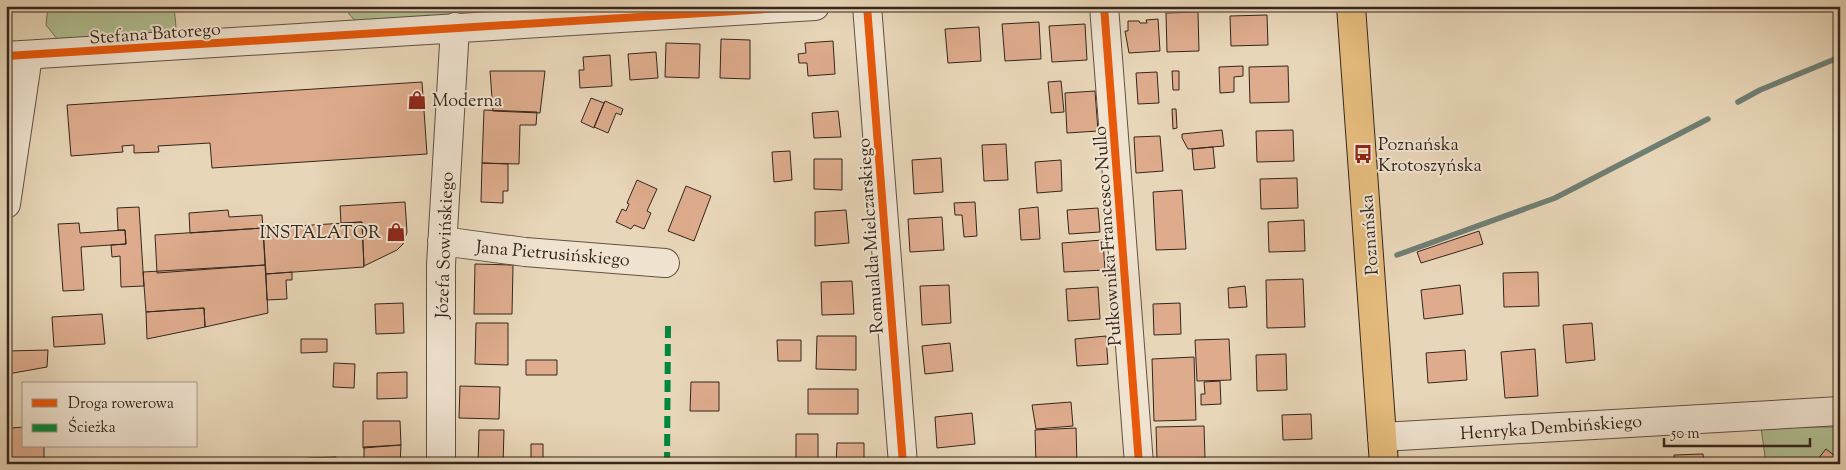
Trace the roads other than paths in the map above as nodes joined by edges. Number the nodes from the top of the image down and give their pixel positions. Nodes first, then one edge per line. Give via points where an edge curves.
1 (815, 6) edge
2 (867, 6) edge
3 (1104, 6) edge
4 (1352, 6) edge
5 (454, 27) junction
6 (17, 56) edge
7 (6, 204) edge
8 (442, 241) junction
9 (665, 263) dead end
10 (1840, 412) edge
11 (1383, 450) edge
12 (441, 464) edge
13 (903, 464) edge
14 (1139, 464) edge

1 - 5 street, Stefana Batorego
2 - 13 street, Romualda Mielczarskiego
3 - 14 street, Pułkownika Francesco Nullo
4 - 11 main road, Poznańska
5 - 6 street, Stefana Batorego
5 - 8 street, Józefa Sowińskiego
6 - 7 street
8 - 9 street, Jana Pietrusińskiego via 525,252
8 - 12 street, Józefa Sowińskiego
10 - 11 street, Henryka Dembińskiego

